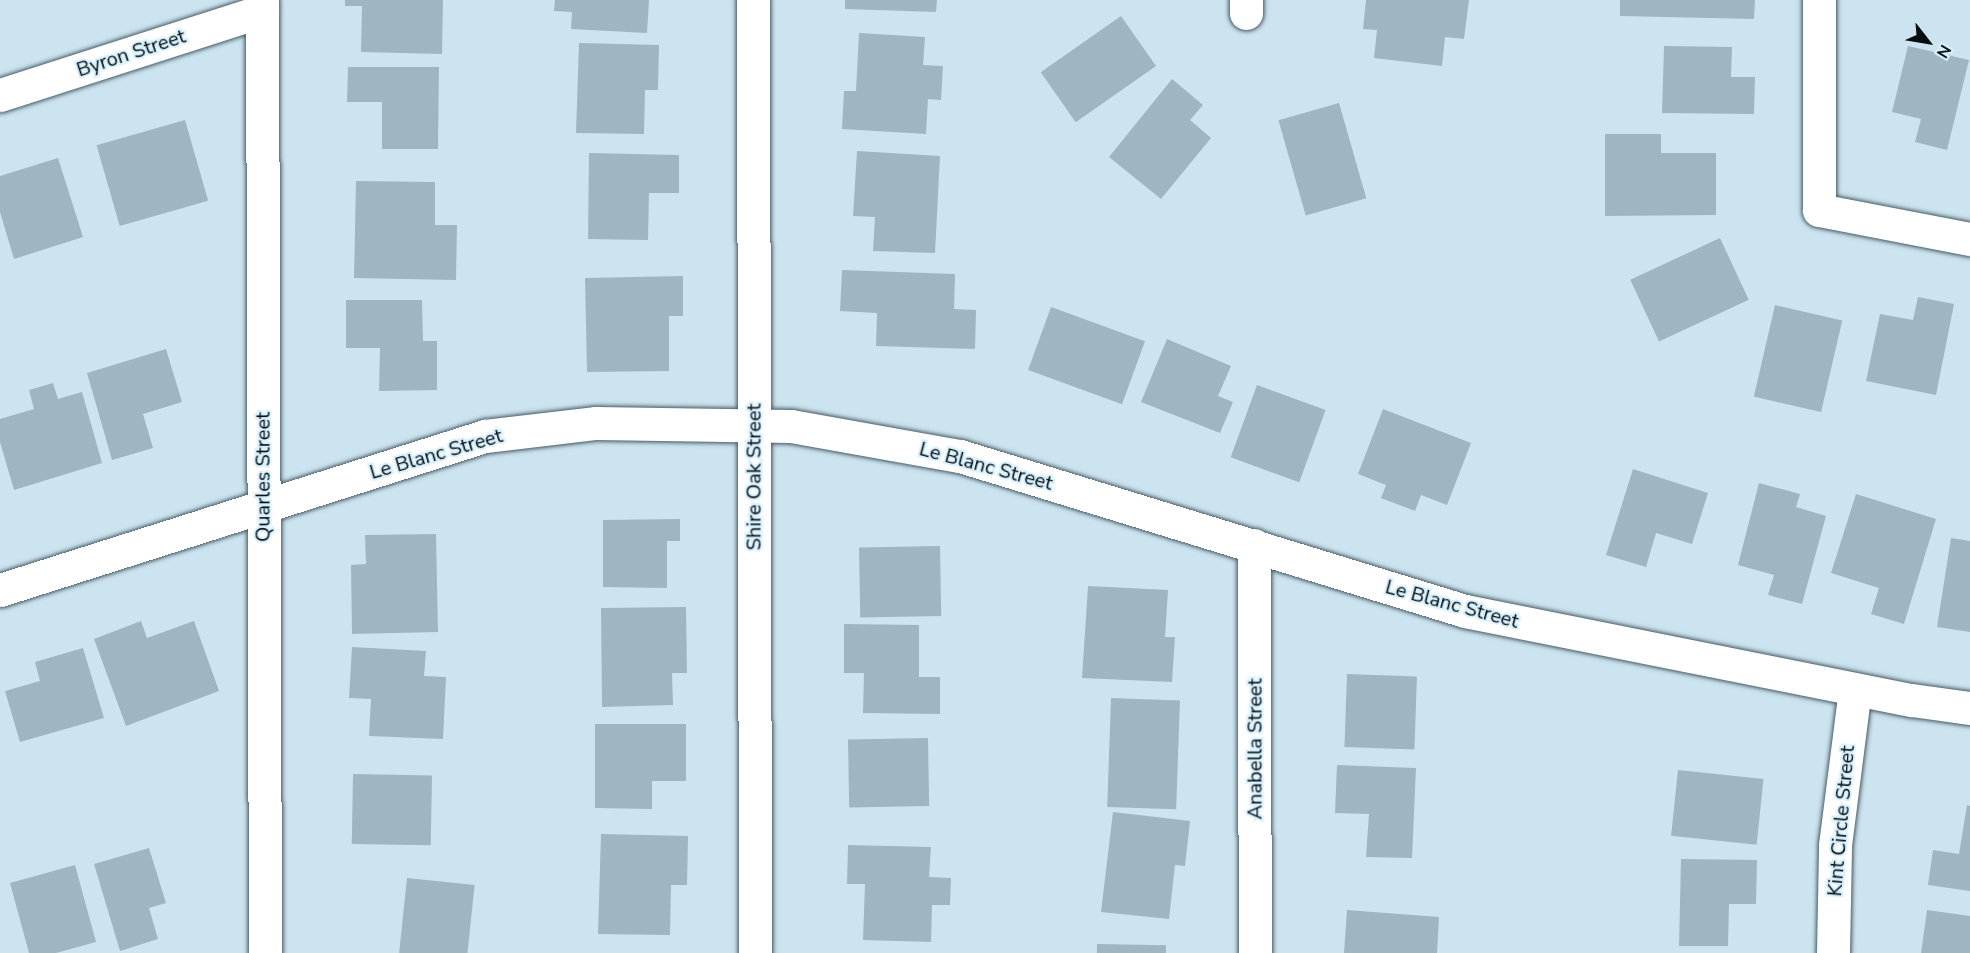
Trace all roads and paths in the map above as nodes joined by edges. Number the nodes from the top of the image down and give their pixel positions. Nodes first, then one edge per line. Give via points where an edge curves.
1 (753, 0) edge
2 (1819, 0) edge
3 (262, 6) edge
4 (0, 96) edge
5 (1970, 239) edge
6 (754, 425) junction
7 (263, 506) junction
8 (1254, 545) junction
9 (0, 590) edge
10 (1855, 689) junction
11 (1970, 708) edge
12 (265, 953) edge
13 (755, 953) edge
14 (1255, 953) edge
15 (1833, 953) edge

1 - 6 street, Shire Oak Street
2 - 5 street via 1819,210
3 - 4 street, Byron Street
3 - 7 street, Quarles Street
6 - 7 street, Le Blanc Street via 596,423 485,436
6 - 8 street, Le Blanc Street via 791,426 960,456
6 - 13 street, Shire Oak Street
7 - 9 street, Le Blanc Street
7 - 12 street, Quarles Street
8 - 10 street, Le Blanc Street via 1465,611
8 - 14 street, Anabella Street
10 - 11 street, Le Blanc Street
10 - 15 street, Kint Circle Street via 1835,845

